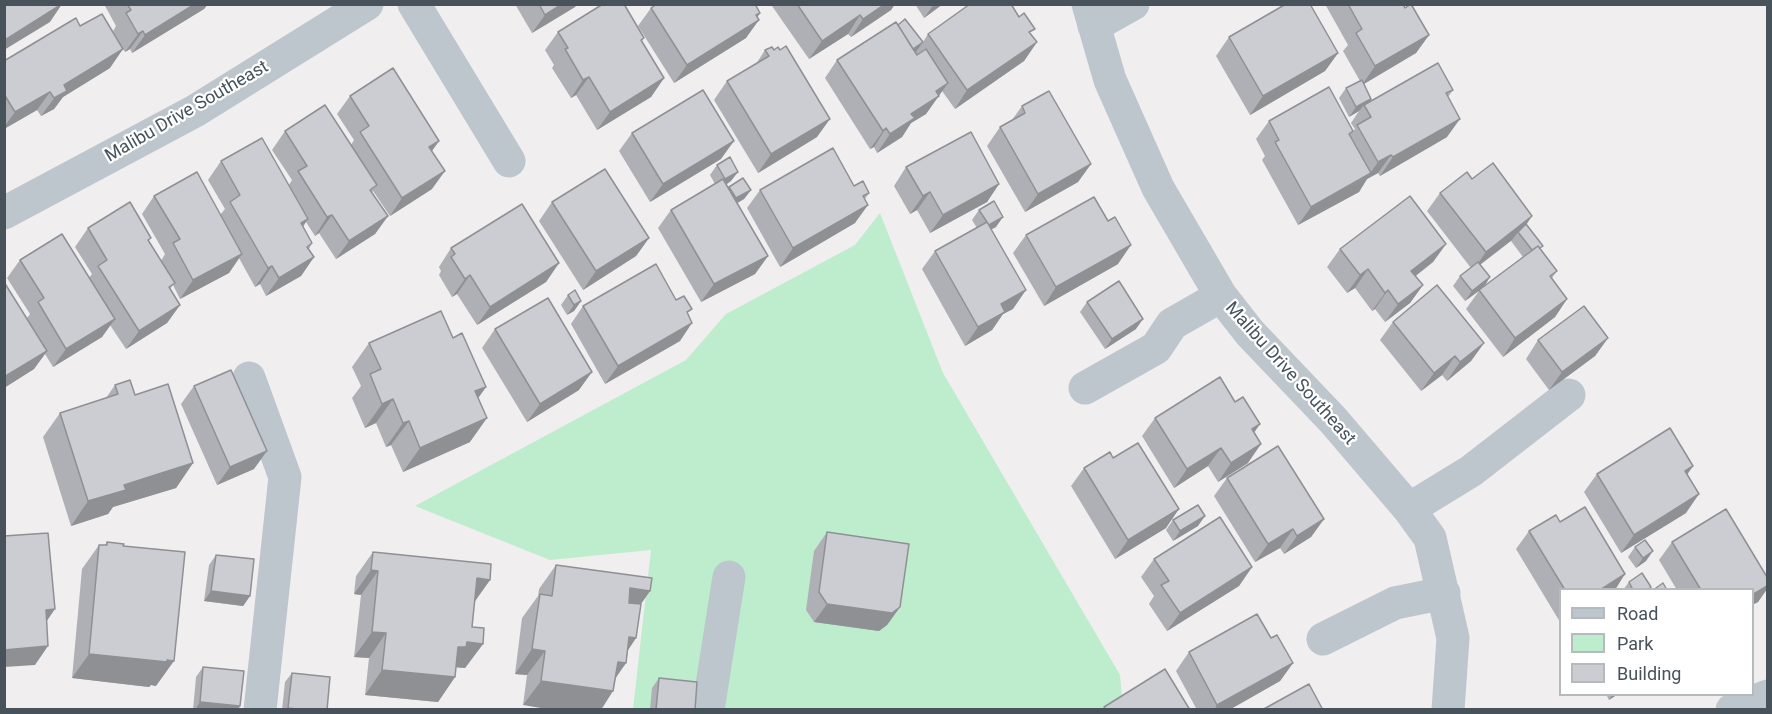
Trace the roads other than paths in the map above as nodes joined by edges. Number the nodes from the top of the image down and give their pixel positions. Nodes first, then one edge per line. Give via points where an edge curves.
1 (367, 4) edge
2 (414, 4) edge
3 (1133, 4) edge
4 (1091, 15) edge
5 (508, 161) dead end
6 (4, 213) edge
7 (1221, 296) junction
8 (249, 378) dead end
9 (1085, 388) dead end
10 (1569, 395) dead end
11 (1409, 509) junction
12 (729, 577) dead end
13 (1444, 593) junction
14 (1323, 639) dead end
15 (1767, 696) edge
16 (1450, 709) edge
17 (260, 710) edge
18 (708, 710) edge
19 (1732, 710) edge

1 - 6 street, Malibu Drive Southeast via 195,111
2 - 5 street
3 - 4 street
4 - 7 street, Malibu Drive Southeast via 1110,80 1158,188
7 - 9 street via 1172,324 1156,348
7 - 11 street, Malibu Drive Southeast
8 - 17 street via 285,477
10 - 11 street via 1471,471
11 - 13 street, Malibu Drive Southeast via 1430,537
12 - 18 street
13 - 14 street via 1395,603
13 - 16 street, Malibu Drive Southeast via 1453,638
15 - 19 street

